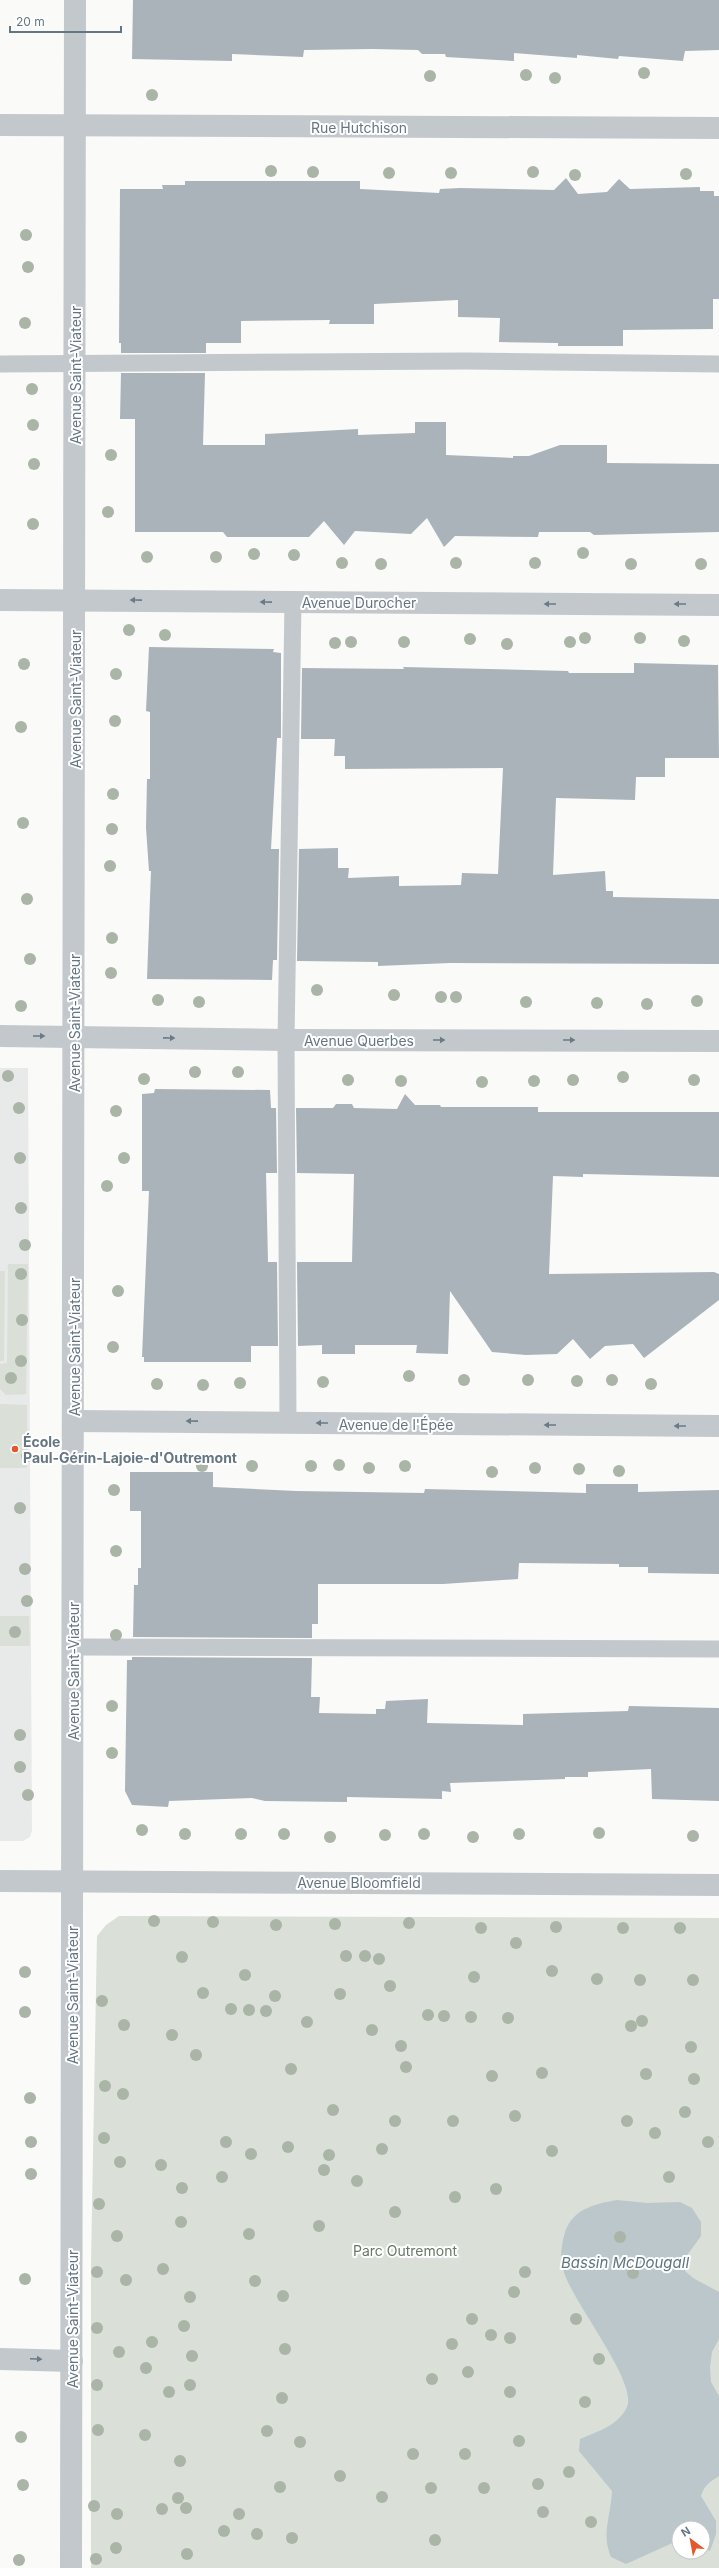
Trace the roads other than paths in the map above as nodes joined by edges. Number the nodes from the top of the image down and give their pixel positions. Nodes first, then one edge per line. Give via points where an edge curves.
1 (75, 0) edge
2 (0, 125) edge
3 (76, 126) junction
4 (719, 128) edge
5 (0, 364) edge
6 (75, 364) junction
7 (719, 364) edge
8 (0, 600) edge
9 (75, 600) junction
10 (293, 602) junction
11 (719, 605) edge
12 (0, 1036) edge
13 (74, 1036) junction
14 (286, 1040) junction
15 (719, 1041) edge
16 (74, 1421) junction
17 (288, 1423) junction
18 (719, 1426) edge
19 (73, 1647) junction
20 (719, 1649) edge
21 (0, 1881) edge
22 (72, 1882) junction
23 (719, 1885) edge
24 (0, 2359) edge
25 (72, 2361) junction
26 (71, 2568) edge

1 - 3 street, Avenue Saint-Viateur
2 - 3 street, Rue Hutchison
3 - 4 street, Rue Hutchison
3 - 6 street, Avenue Saint-Viateur
5 - 6 lane
6 - 7 lane via 466,361
6 - 9 street, Avenue Saint-Viateur
8 - 9 street, Avenue Durocher
10 -> 9 street, Avenue Durocher
9 - 13 street, Avenue Saint-Viateur
11 -> 10 street, Avenue Durocher
10 - 14 lane
12 -> 13 street, Avenue Querbes
13 -> 14 street, Avenue Querbes
13 - 16 street, Avenue Saint-Viateur
14 -> 15 street, Avenue Querbes
14 - 17 lane
17 -> 16 street, Avenue de l'Épée
16 - 19 street, Avenue Saint-Viateur
18 -> 17 street, Avenue de l'Épée
19 - 20 lane
19 - 22 street, Avenue Saint-Viateur
21 - 22 street, Avenue Bloomfield
22 - 23 street, Avenue Bloomfield
22 - 25 street, Avenue Saint-Viateur
24 -> 25 street
25 - 26 street, Avenue Saint-Viateur

